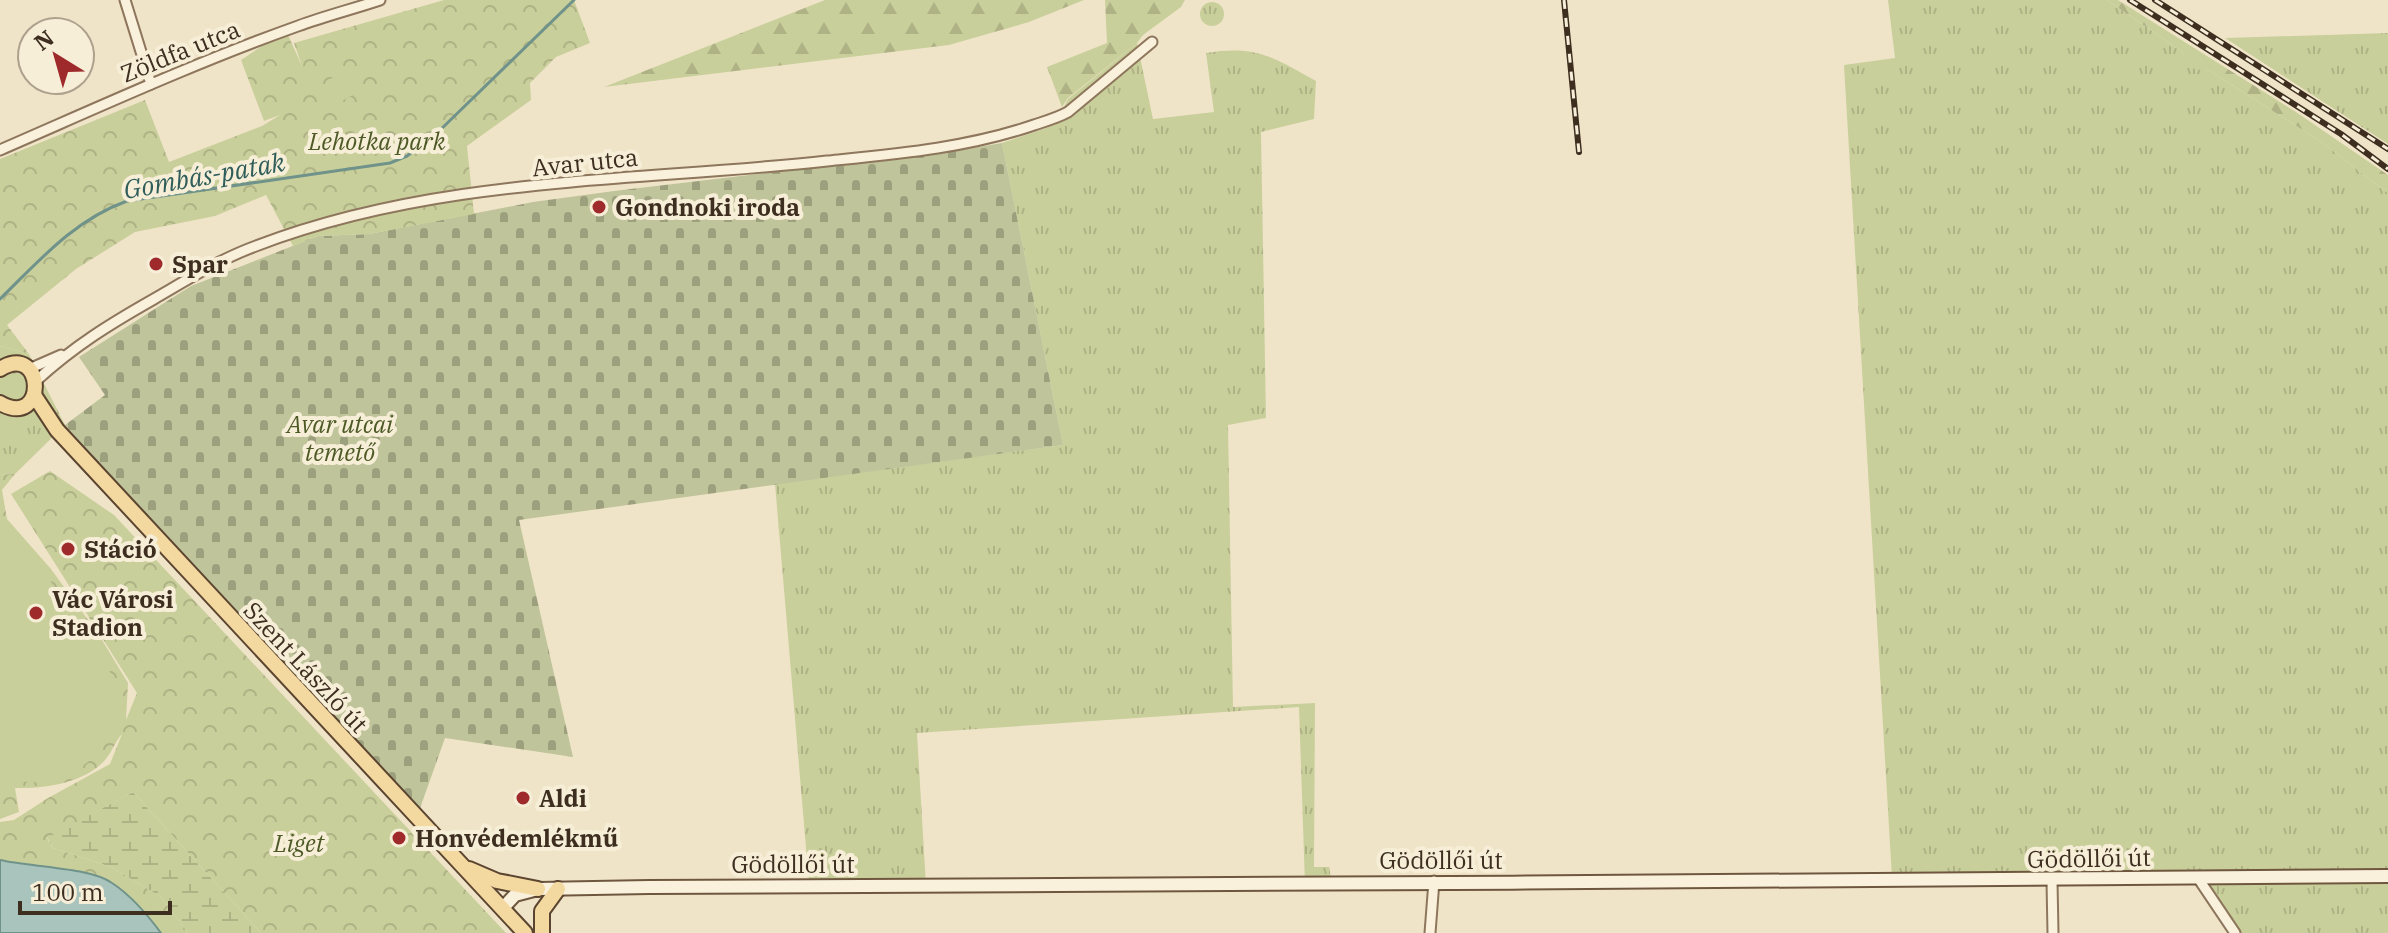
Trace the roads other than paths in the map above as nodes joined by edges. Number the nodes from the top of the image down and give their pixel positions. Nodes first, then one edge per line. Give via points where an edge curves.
1 (125, 0) edge
2 (380, 0) edge
3 (1152, 42) dead end
4 (151, 84) junction
5 (0, 150) edge
6 (2, 365) edge
7 (33, 382) junction
8 (0, 403) edge
9 (23, 406) junction
10 (57, 430) junction
11 (463, 866) junction
12 (2388, 876) edge
13 (2198, 878) junction
14 (1434, 881) junction
15 (2052, 881) junction
16 (538, 889) junction
17 (558, 889) junction
18 (502, 909) junction
19 (525, 933) edge
20 (542, 933) edge
21 (1430, 933) edge
22 (2053, 933) edge
23 (2235, 933) edge

1 - 4 street
2 - 4 street, Zöldfa utca
3 - 7 street, Avar utca via 1068,112 974,143 783,166 499,190 402,203 297,231 185,281 68,352
4 - 5 street, Zöldfa utca
6 - 7 main road via 13,363
7 - 9 main road
7 - 10 main road
8 - 9 main road
9 - 10 main road
10 - 11 main road, Szent László út
11 - 16 main road via 497,881
11 - 18 main road, Szent László út
12 - 13 main road, Gödöllői út
13 - 15 main road, Gödöllői út
13 - 23 street
14 - 15 main road, Gödöllői út
14 - 17 main road, Gödöllői út
14 - 21 street
15 - 22 street
16 - 17 main road, Gödöllői út
16 - 18 main road, Gödöllői út via 515,895
17 - 20 main road via 542,911
18 - 19 main road, Szent László út

